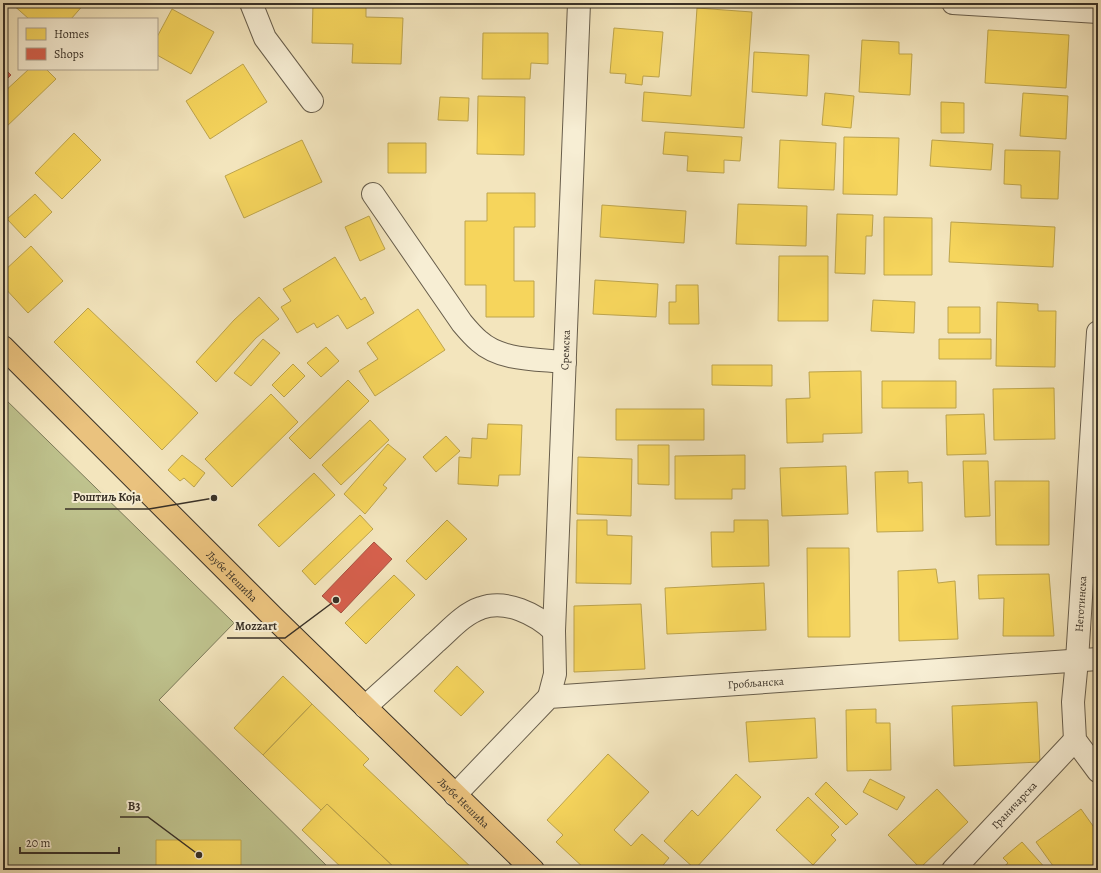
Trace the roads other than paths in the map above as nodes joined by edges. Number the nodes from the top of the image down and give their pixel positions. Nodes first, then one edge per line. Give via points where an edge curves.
1 (251, 3) edge
2 (579, 3) edge
3 (953, 3) edge
4 (1098, 12) edge
5 (312, 101) dead end
6 (373, 194) dead end
7 (1098, 332) edge
8 (3, 347) edge
9 (565, 362) junction
10 (554, 631) junction
11 (1087, 660) edge
12 (549, 697) junction
13 (365, 707) junction
14 (1075, 740) junction
15 (1098, 772) edge
16 (455, 795) junction
17 (533, 870) edge
18 (953, 870) edge

1 - 5 street via 265,38
2 - 9 street, Сремска
3 - 4 street
6 - 9 street via 462,323 479,342 496,353
7 - 11 street, Неготинска
8 - 13 main road, Љубе Нешића
9 - 10 street, Сремска
10 - 12 street, Сремска via 554,674
10 - 13 street via 539,619 514,607 482,607 462,619
11 - 12 street, Гробљанска
11 - 14 street, Неготинска via 1073,702
12 - 16 street
13 - 16 main road, Љубе Нешића
14 - 15 street
14 - 18 street, Граничарска
16 - 17 main road, Љубе Нешића

